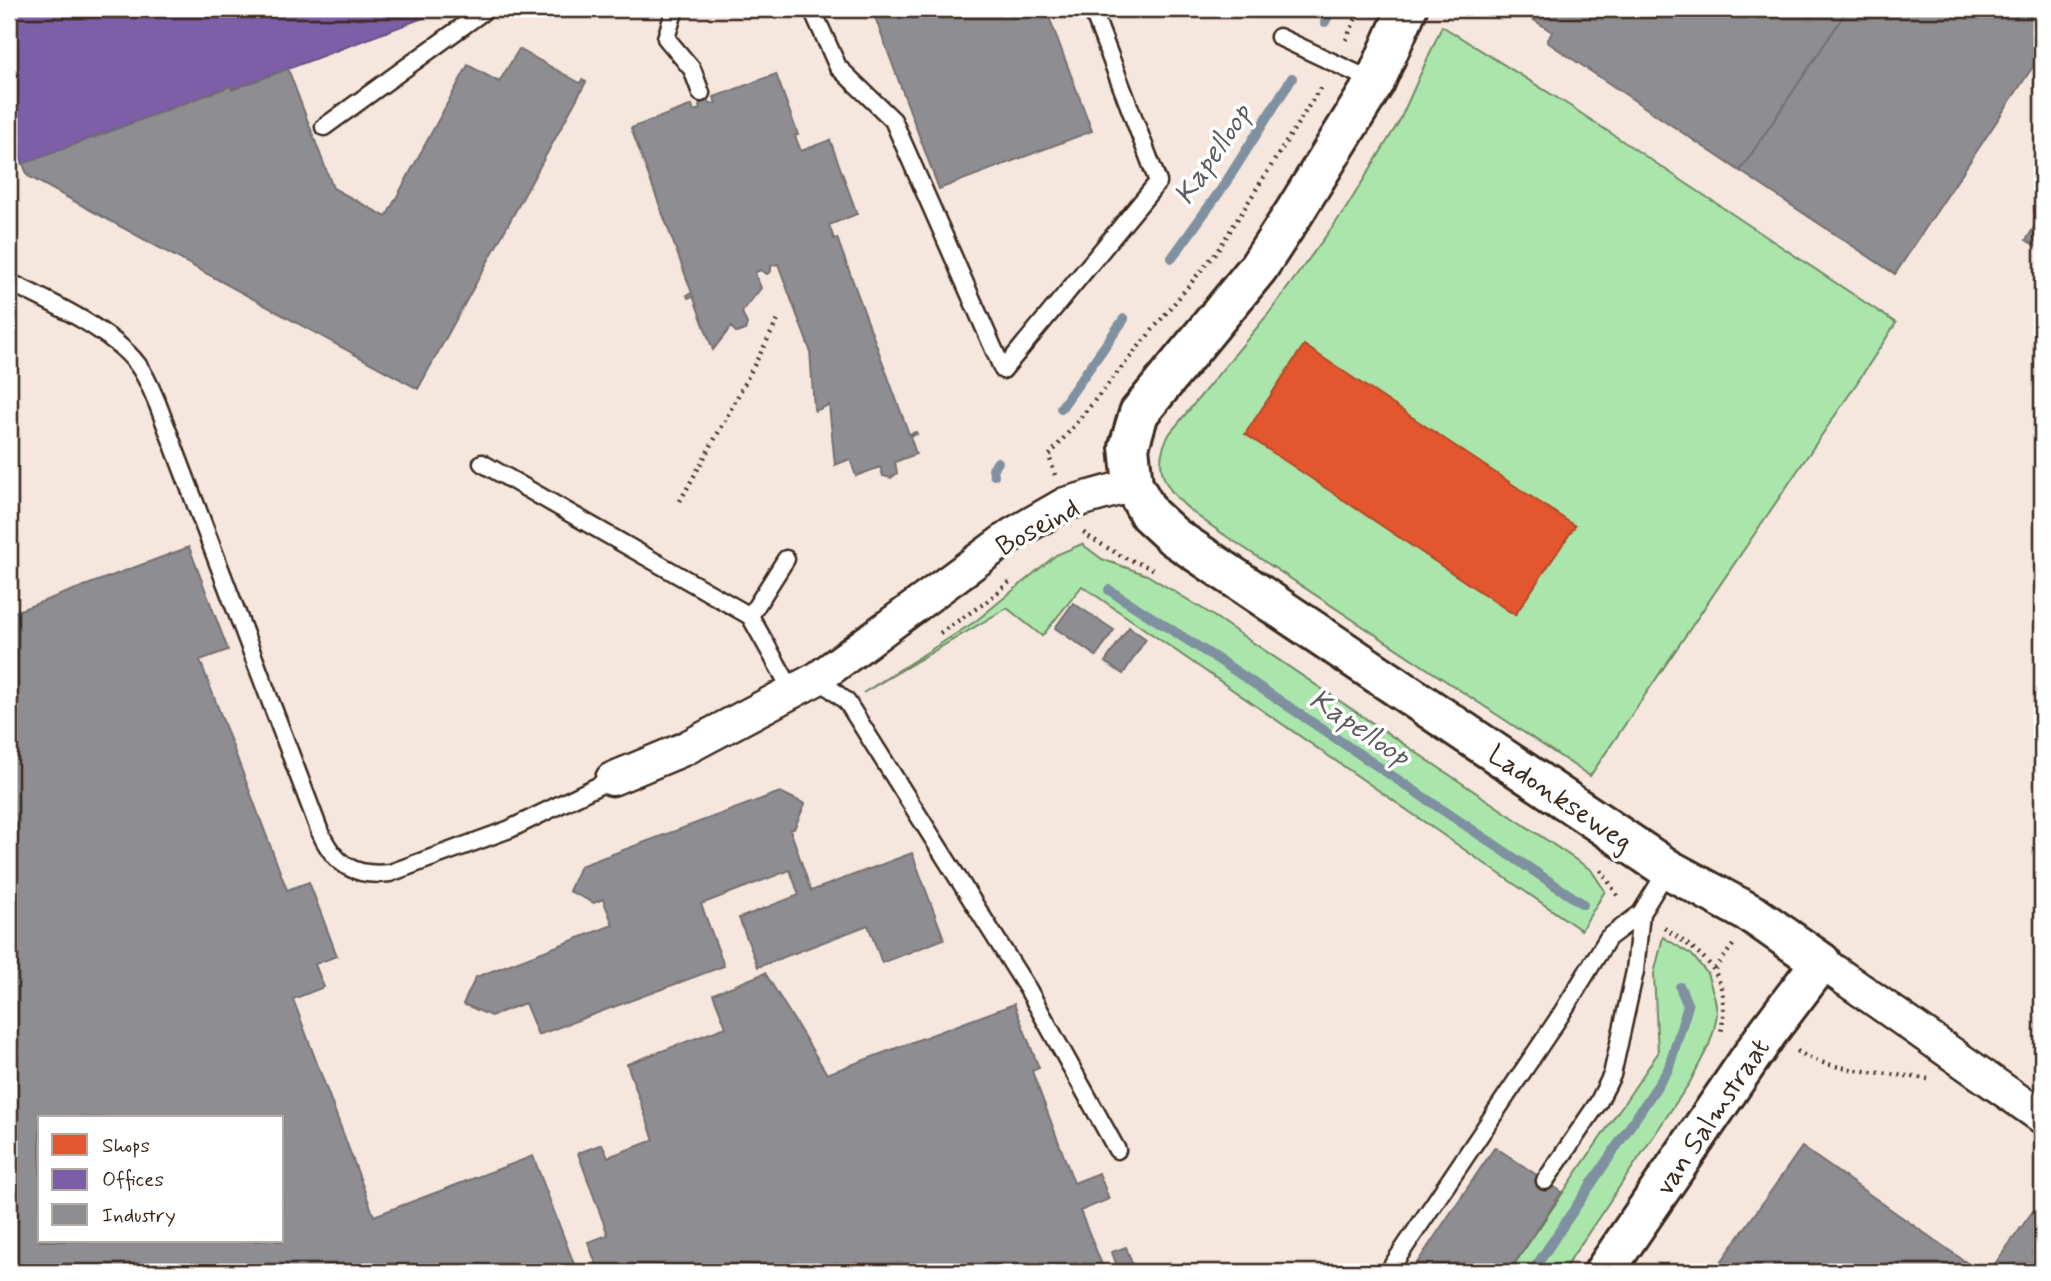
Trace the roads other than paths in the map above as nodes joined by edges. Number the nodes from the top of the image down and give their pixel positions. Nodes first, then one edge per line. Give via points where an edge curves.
1 (484, 9) edge
2 (675, 9) edge
3 (811, 9) edge
4 (1092, 9) edge
5 (1407, 9) edge
6 (1279, 37) dead end
7 (1375, 82) junction
8 (701, 93) dead end
9 (324, 127) dead end
10 (9, 282) edge
11 (482, 463) dead end
12 (1133, 485) junction
13 (786, 559) dead end
14 (750, 616) junction
15 (805, 685) junction
16 (612, 779) joint
17 (1668, 869) junction
18 (1641, 913) junction
19 (1821, 962) junction
20 (2042, 1117) edge
21 (1118, 1150) dead end
22 (1545, 1181) dead end
23 (1388, 1272) edge
24 (1604, 1272) edge

1 - 9 lane
2 - 8 lane via 666,38 692,69
3 - 4 lane via 838,66 893,120 1003,370 1158,182
5 - 7 street
6 - 7 lane
7 - 12 street via 1258,268 1139,413 1129,447
10 - 16 lane via 111,339 138,365 148,382 320,832 340,862 371,875 398,871 510,829
11 - 14 lane
12 - 15 street, Boseind via 1065,504 1013,534
12 - 17 street, Ladonkseweg via 1149,514 1174,537
13 - 14 lane
14 - 15 lane
15 - 16 street, Boseind via 684,749
15 - 21 lane via 847,702 1029,991
17 - 18 lane
17 - 19 street, Ladonkseweg via 1755,916
18 - 22 lane via 1635,971 1612,1075
18 - 23 lane via 1608,938
19 - 20 street, Ladonkseweg
19 - 24 street, van Salmstraat

